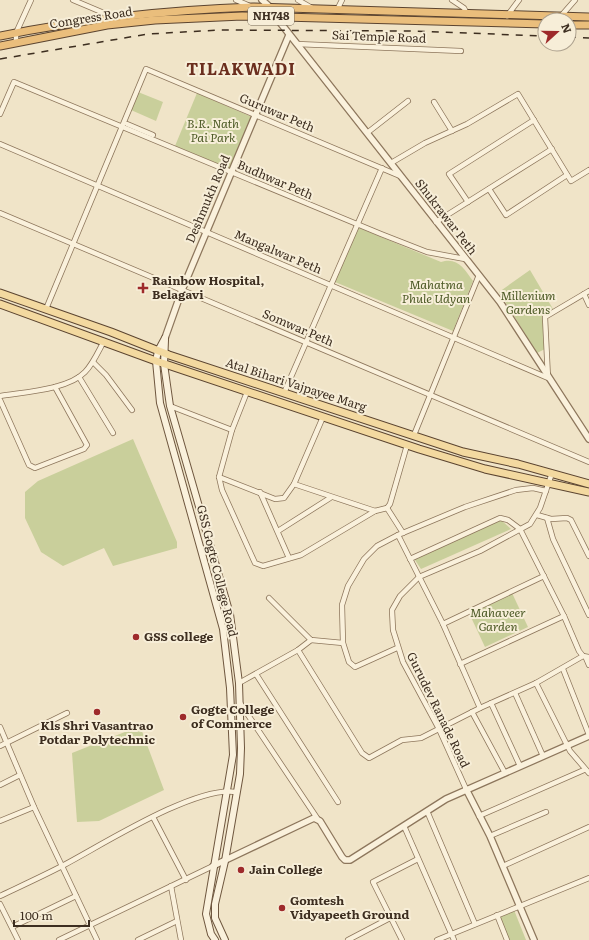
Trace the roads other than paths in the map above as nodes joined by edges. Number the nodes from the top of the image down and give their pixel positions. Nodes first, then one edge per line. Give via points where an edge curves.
1 (31, 0) edge
2 (72, 0) edge
3 (236, 0) edge
4 (262, 0) edge
5 (298, 0) edge
6 (342, 0) edge
7 (452, 0) edge
8 (519, 0) edge
9 (575, 0) edge
10 (254, 7) junction
11 (270, 8) junction
12 (314, 9) junction
13 (337, 10) junction
14 (564, 12) edge
15 (467, 14) junction
16 (111, 16) junction
17 (275, 16) junction
18 (537, 17) edge
19 (577, 17) edge
20 (589, 17) edge
21 (506, 19) junction
22 (537, 23) edge
23 (577, 25) edge
24 (589, 25) edge
25 (16, 33) junction
26 (289, 35) junction
27 (0, 36) edge
28 (16, 42) junction
29 (297, 44) junction
30 (0, 46) edge
31 (461, 51) dead end
32 (408, 101) dead end
33 (434, 102) dead end
34 (0, 114) edge
35 (255, 115) junction
36 (534, 120) junction
37 (127, 124) dead end
38 (121, 127) junction
39 (452, 130) junction
40 (367, 133) junction
41 (153, 135) dead end
42 (0, 144) edge
43 (552, 149) junction
44 (391, 163) junction
45 (382, 168) junction
46 (589, 170) edge
47 (231, 172) junction
48 (568, 175) junction
49 (401, 176) junction
50 (97, 185) junction
51 (489, 189) junction
52 (468, 202) junction
53 (0, 213) edge
54 (436, 222) junction
55 (357, 225) junction
56 (206, 232) junction
57 (73, 244) junction
58 (465, 259) junction
59 (479, 275) junction
60 (331, 285) junction
61 (182, 290) junction
62 (589, 290) edge
63 (0, 293) edge
64 (584, 294) junction
65 (0, 304) edge
66 (589, 305) edge
67 (46, 309) junction
68 (165, 338) joint
69 (453, 338) junction
70 (104, 341) junction
71 (306, 343) junction
72 (161, 352) junction
73 (156, 361) junction
74 (93, 362) junction
75 (164, 364) junction
76 (79, 377) junction
77 (548, 378) junction
78 (55, 386) junction
79 (247, 392) junction
80 (284, 393) junction
81 (430, 395) junction
82 (0, 396) edge
83 (0, 400) edge
84 (170, 406) junction
85 (132, 410) dead end
86 (322, 417) junction
87 (232, 430) junction
88 (113, 433) dead end
89 (414, 435) junction
90 (589, 439) edge
91 (406, 445) junction
92 (589, 462) edge
93 (552, 473) junction
94 (219, 477) junction
95 (549, 483) junction
96 (294, 484) junction
97 (589, 484) edge
98 (546, 491) junction
99 (260, 492) junction
100 (589, 492) edge
101 (330, 498) junction
102 (387, 508) junction
103 (375, 511) junction
104 (537, 514) junction
105 (547, 518) junction
106 (520, 529) junction
107 (278, 531) junction
108 (403, 533) junction
109 (398, 535) junction
110 (589, 556) edge
111 (289, 558) junction
112 (410, 559) junction
113 (544, 576) junction
114 (419, 577) junction
115 (269, 598) dead end
116 (589, 615) edge
117 (564, 616) junction
118 (443, 624) junction
119 (311, 640) junction
120 (343, 643) junction
121 (397, 648) junction
122 (298, 650) junction
123 (586, 657) edge
124 (460, 664) junction
125 (589, 664) edge
126 (563, 669) junction
127 (256, 674) junction
128 (239, 683) junction
129 (536, 683) junction
130 (514, 693) junction
131 (239, 702) junction
132 (491, 703) junction
133 (480, 708) junction
134 (472, 712) junction
135 (66, 713) dead end
136 (0, 728) edge
137 (439, 729) junction
138 (589, 736) edge
139 (7, 743) junction
140 (566, 745) junction
141 (0, 746) edge
142 (543, 756) junction
143 (520, 766) junction
144 (587, 771) edge
145 (505, 773) junction
146 (20, 776) junction
147 (0, 785) edge
148 (466, 789) junction
149 (227, 790) junction
150 (236, 792) junction
151 (338, 802) dead end
152 (34, 807) junction
153 (427, 811) junction
154 (546, 812) dead end
155 (480, 816) junction
156 (153, 817) junction
157 (317, 818) junction
158 (0, 821) edge
159 (404, 826) junction
160 (589, 828) edge
161 (490, 836) junction
162 (418, 859) junction
163 (225, 861) junction
164 (62, 866) junction
165 (213, 866) junction
166 (503, 866) junction
167 (589, 878) edge
168 (186, 880) junction
169 (171, 886) junction
170 (0, 896) edge
171 (76, 896) junction
172 (0, 904) edge
173 (520, 906) junction
174 (498, 915) junction
175 (390, 918) junction
176 (177, 921) junction
177 (475, 924) junction
178 (91, 925) junction
179 (12, 927) junction
180 (451, 934) junction
181 (18, 940) edge
182 (59, 940) edge
183 (97, 940) edge
184 (138, 940) edge
185 (181, 940) edge
186 (215, 940) edge
187 (223, 940) edge
188 (348, 940) edge
189 (402, 940) edge
190 (437, 940) edge
191 (454, 940) edge
192 (507, 940) edge
193 (534, 940) edge

1 - 25 street
2 - 16 street
3 - 10 street
4 - 11 street
5 - 12 street
6 - 13 street
7 - 15 street via 464,8
8 - 21 street
9 - 14 street
10 - 11 highway, Congress Road / NH748
10 - 16 highway, Congress Road / NH748
11 - 12 highway, Congress Road / NH748
12 - 13 highway, Congress Road / NH748
13 - 15 highway, Congress Road / NH748
15 - 21 highway, Congress Road / NH748
16 - 25 highway, Congress Road / NH748
17 - 21 highway, Congress Road / NH748
17 - 26 street, Shukrawar Peth
17 - 28 highway, Congress Road / NH748 via 155,20 107,25
18 - 21 highway, Congress Road / NH748
19 - 20 highway, Congress Road / NH748
21 - 22 highway, Congress Road / NH748
23 - 24 highway
25 - 27 highway, Congress Road / NH748
25 - 28 street
26 - 29 street, Shukrawar Peth
26 - 35 street, Deshmukh Road
28 - 30 highway, Congress Road / NH748
29 - 31 street, Sai Temple Road
29 - 40 street, Shukrawar Peth
32 - 40 street
33 - 39 street
34 - 38 street, Budhwar Peth via 14,82
35 - 38 street, Guruwar Peth via 146,69
35 - 45 street, Guruwar Peth
35 - 47 street, Deshmukh Road
36 - 39 street via 518,94
36 - 43 street
36 - 52 street via 449,174
37 - 41 street
38 - 47 street, Budhwar Peth
38 - 50 street
39 - 44 street
40 - 44 street, Shukrawar Peth
42 - 50 street, Mangalwar Peth
43 - 48 street
43 - 51 street
44 - 49 street, Shukrawar Peth
45 - 49 street, Guruwar Peth
45 - 55 street
46 - 48 street via 571,181
47 - 55 street, Budhwar Peth
47 - 56 street, Deshmukh Road
48 - 51 street via 506,215
49 - 54 street, Shukrawar Peth
50 - 56 street, Mangalwar Peth
50 - 57 street
51 - 52 street
52 - 54 street
53 - 57 street, Somwar Peth
54 - 58 street, Shukrawar Peth
55 - 58 street, Budhwar Peth via 428,252
55 - 60 street
56 - 60 street, Mangalwar Peth
56 - 61 street, Deshmukh Road
57 - 61 street, Somwar Peth
57 - 67 street
58 - 59 street, Shukrawar Peth
59 - 69 street
59 - 77 street, Shukrawar Peth via 500,302
60 - 69 street, Mangalwar Peth
60 - 71 street
61 - 68 street, Deshmukh Road
61 - 71 street, Somwar Peth
62 - 64 street
63 - 67 main road, Atal Bihari Vajpayee Marg
64 - 66 street
64 - 77 street via 545,317
65 - 70 main road, Atal Bihari Vajpayee Marg
67 - 72 main road, Atal Bihari Vajpayee Marg
68 - 72 main road, Deshmukh Road
69 - 77 street, Mangalwar Peth
69 - 81 street
70 - 73 main road, Atal Bihari Vajpayee Marg
70 - 74 street
71 - 80 street
71 - 81 street, Somwar Peth
72 - 73 main road, GSS Gogte College Road
72 - 75 main road
72 - 80 main road, Atal Bihari Vajpayee Marg
73 - 75 main road, Atal Bihari Vajpayee Marg
73 - 149 main road, GSS Gogte College Road via 160,403 223,629 230,688 233,755
74 - 76 street
74 - 85 street
75 - 79 main road, Atal Bihari Vajpayee Marg
75 - 84 main road
76 - 78 street
76 - 88 street
77 - 90 street, Shukrawar Peth
78 - 82 street
78 - 83 street via 87,445 35,468 29,465
79 - 86 main road, Atal Bihari Vajpayee Marg
79 - 87 street
80 - 89 main road, Atal Bihari Vajpayee Marg
81 - 89 street
81 - 92 street, Somwar Peth
84 - 87 street
84 - 128 main road via 230,614
86 - 91 main road, Atal Bihari Vajpayee Marg
86 - 96 street
87 - 94 street
89 - 93 main road, Atal Bihari Vajpayee Marg via 463,452
91 - 95 main road, Atal Bihari Vajpayee Marg via 485,469
91 - 102 street
93 - 95 street, Gurudev Ranade Road
93 - 97 main road, Atal Bihari Vajpayee Marg
94 - 99 street
94 - 111 street via 222,490 255,563 263,566
95 - 98 street, Gurudev Ranade Road
95 - 100 main road, Atal Bihari Vajpayee Marg
96 - 99 street via 288,495 279,500
96 - 101 street
98 - 104 street, Gurudev Ranade Road
98 - 108 street via 533,488 516,490 465,507
99 - 107 street
101 - 103 street
101 - 107 street
102 - 103 street
102 - 108 street
103 - 111 street via 311,551
104 - 105 street
104 - 106 street, Gurudev Ranade Road via 530,524
105 - 110 street via 571,520
105 - 116 street via 553,539
106 - 112 street via 508,520 500,518
106 - 113 street
106 - 114 street, Gurudev Ranade Road via 480,551
107 - 111 street
108 - 109 street
109 - 112 street
109 - 120 street via 377,546 364,559 348,586 342,604
112 - 114 street
113 - 117 street
113 - 118 street
114 - 118 street
114 - 121 street, Gurudev Ranade Road via 400,596 392,610
115 - 119 street
117 - 123 street
117 - 124 street
118 - 124 street
119 - 120 street
119 - 122 street
120 - 121 street via 349,662 355,667
121 - 137 street, Gurudev Ranade Road via 402,662
122 - 127 street
122 - 137 street via 366,756 373,757 402,740 417,740
123 - 125 street
123 - 126 street
124 - 133 street
126 - 129 street
126 - 138 street
127 - 128 street
127 - 151 street
128 - 131 main road
129 - 130 street
129 - 140 street
130 - 132 street
130 - 142 street
131 - 150 main road via 241,748
131 - 157 street
132 - 133 street
132 - 143 street
133 - 134 street
134 - 137 street
134 - 145 street
135 - 139 street
136 - 139 street
137 - 148 street, Gurudev Ranade Road
138 - 140 street
139 - 141 street
139 - 146 street
140 - 142 street
140 - 144 street
142 - 143 street
143 - 145 street
144 - 155 street
145 - 148 street
146 - 147 street
146 - 152 street
148 - 153 street
148 - 155 street
149 - 150 street
149 - 156 street via 201,796
149 - 165 main road, GSS Gogte College Road
150 - 163 main road
152 - 158 street
152 - 164 street
153 - 159 street
153 - 177 street
154 - 161 street
155 - 161 street
156 - 164 street
156 - 168 street
157 - 159 street via 345,860 356,856
157 - 163 street
159 - 162 street
160 - 166 street
161 - 166 street
162 - 175 street via 373,882
162 - 180 street
163 - 165 street
163 - 187 main road via 214,912
164 - 170 street
164 - 171 street
165 - 168 street
165 - 186 main road, GSS Gogte College Road via 206,914
166 - 173 street
167 - 173 street
168 - 169 street
169 - 176 street
169 - 178 street
171 - 178 street
171 - 179 street
172 - 179 street
173 - 174 street
173 - 193 street
174 - 177 street
174 - 192 street
175 - 188 street
175 - 189 street
176 - 184 street
176 - 185 street
177 - 180 street
178 - 182 street
178 - 183 street
179 - 181 street
180 - 190 street
180 - 191 street

